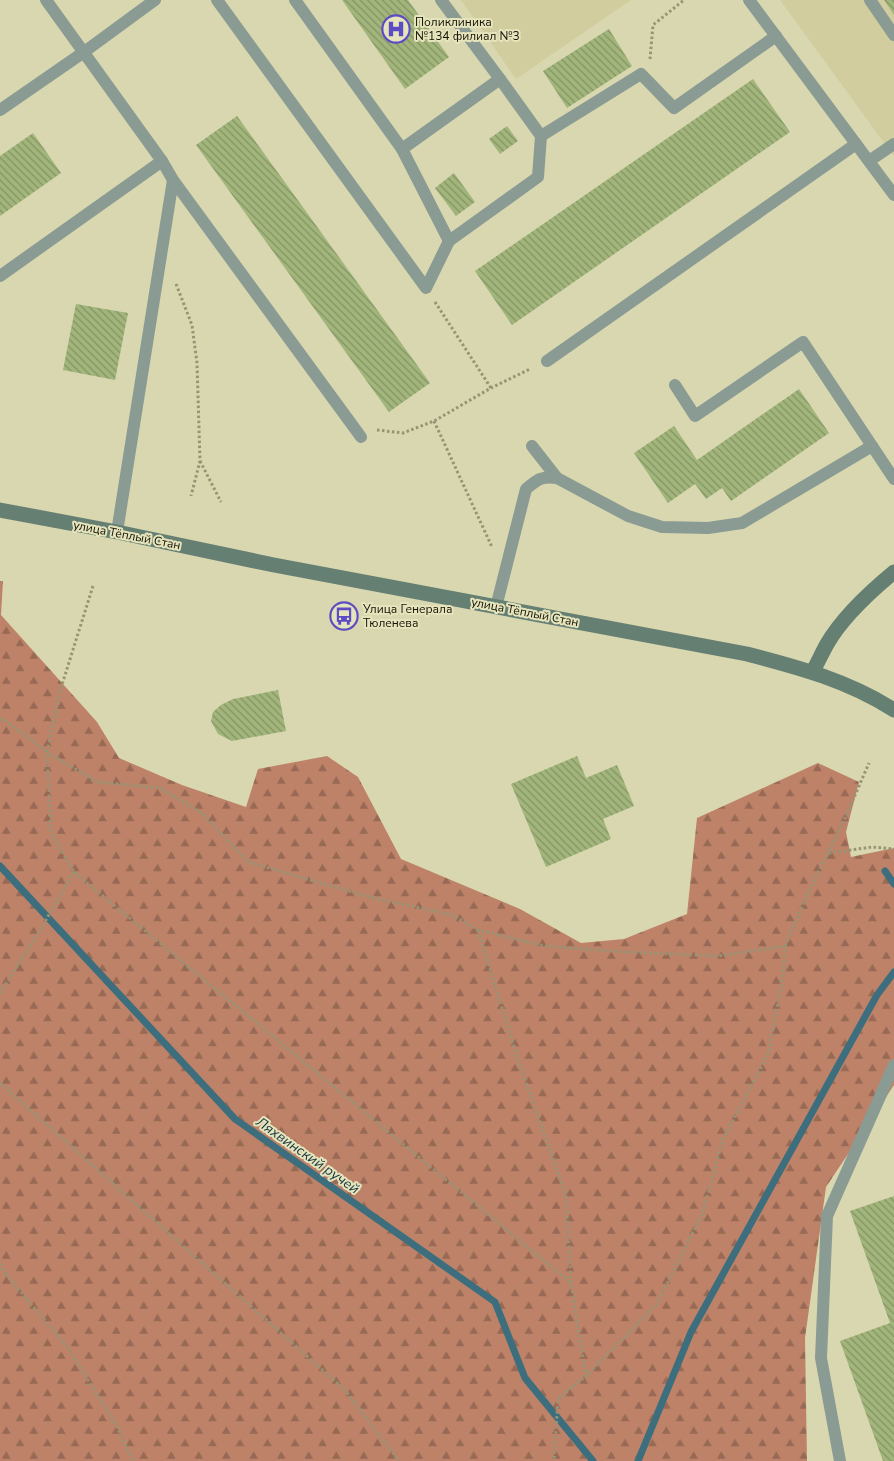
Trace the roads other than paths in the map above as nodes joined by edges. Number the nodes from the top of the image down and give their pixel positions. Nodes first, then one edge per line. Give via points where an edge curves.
1 (46, 0) edge
2 (155, 0) edge
3 (217, 0) edge
4 (295, 0) edge
5 (441, 0) edge
6 (749, 0) edge
7 (870, 0) edge
8 (894, 35) edge
9 (776, 36) junction
10 (84, 52) junction
11 (500, 79) junction
12 (0, 110) edge
13 (541, 136) junction
14 (856, 144) junction
15 (894, 144) edge
16 (402, 149) junction
17 (162, 161) junction
18 (869, 161) junction
19 (173, 180) junction
20 (894, 195) edge
21 (449, 241) junction
22 (0, 276) edge
23 (547, 361) road end
24 (675, 385) dead end
25 (358, 432) road end
26 (532, 446) dead end
27 (872, 446) junction
28 (557, 478) junction
29 (894, 479) edge
30 (0, 510) edge
31 (118, 532) junction
32 (894, 572) edge
33 (496, 607) junction
34 (813, 672) junction
35 (894, 710) edge
36 (894, 1065) edge
37 (840, 1461) edge

1 - 10 lane
2 - 10 lane
3 - 21 lane via 426,288
4 - 16 lane
5 - 11 lane
6 - 9 lane
7 - 8 lane
9 - 13 lane via 674,108 641,74
9 - 14 lane
10 - 12 lane
10 - 17 lane
11 - 13 lane
11 - 16 lane
13 - 21 lane via 538,177
14 - 18 lane
14 - 23 lane
15 - 18 lane
16 - 21 lane
17 - 19 lane
17 - 22 lane
18 - 20 lane
19 - 25 lane
19 - 31 lane
24 - 27 lane via 695,416 803,342
26 - 28 lane
27 - 28 lane via 742,523 708,528 662,527 637,519
27 - 29 lane
28 - 33 lane via 537,479 526,489
30 - 31 street, улица Тёплый Стан
31 - 33 street, улица Тёплый Стан
32 - 34 street via 850,614 828,642
33 - 34 street, улица Тёплый Стан via 747,654
34 - 35 street, улица Тёплый Стан
36 - 37 lane via 827,1216 821,1358

